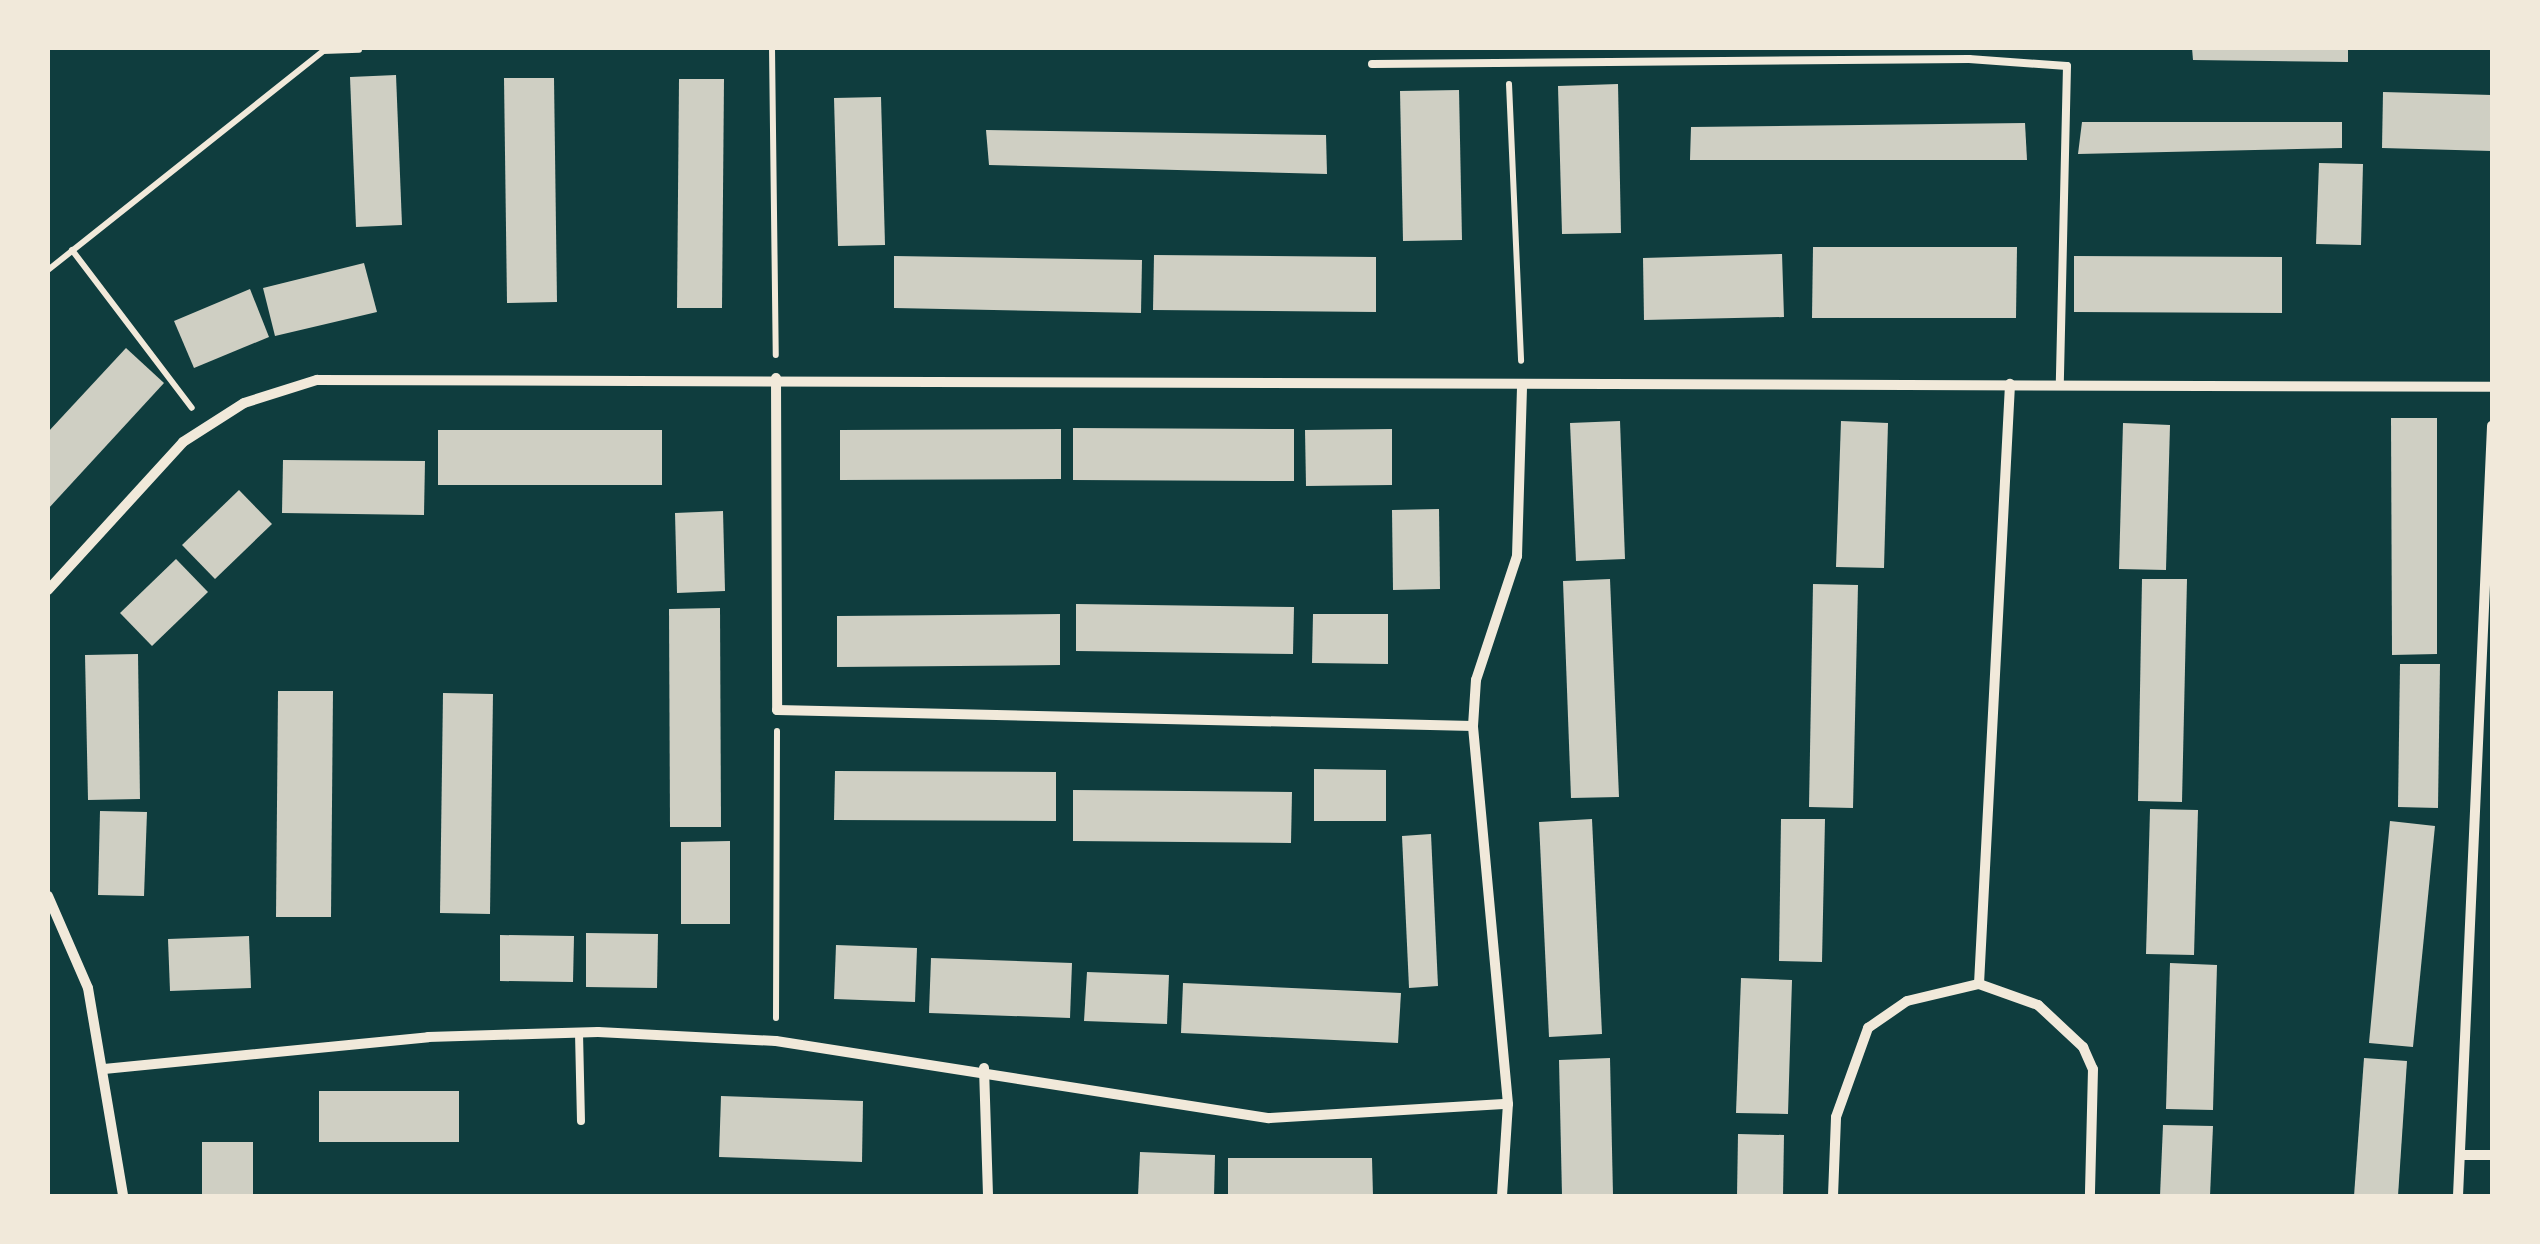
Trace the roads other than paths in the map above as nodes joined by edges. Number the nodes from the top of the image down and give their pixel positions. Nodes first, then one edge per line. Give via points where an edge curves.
1 (1372, 64) dead end
2 (776, 378) junction
3 (2060, 381) junction
4 (2010, 384) junction
5 (1522, 386) junction
6 (2492, 387) edge
7 (2492, 426) edge
8 (48, 590) edge
9 (1473, 726) junction
10 (48, 896) edge
11 (1978, 984) junction
12 (579, 1032) junction
13 (984, 1068) junction
14 (104, 1069) junction
15 (1508, 1104) junction
16 (581, 1120) dead end
17 (2461, 1155) junction
18 (2492, 1155) edge
19 (124, 1196) edge
20 (988, 1196) edge
21 (1502, 1196) edge
22 (1833, 1196) edge
23 (2090, 1196) edge
24 (2458, 1196) edge

1 - 3 lane via 1969,58 2067,66
2 - 5 street
2 - 8 street via 317,380 244,403 206,428
2 - 9 street via 778,710
3 - 4 street
3 - 6 street
4 - 5 street
4 - 11 street
5 - 9 street via 1517,556 1476,680
7 - 17 street
9 - 15 street
10 - 14 street via 76,950
11 - 22 street via 1908,1001 1868,1028 1836,1117
11 - 23 street via 2038,1005 2083,1047 2093,1070
12 - 13 street via 776,1041
12 - 14 street
12 - 16 lane
13 - 15 street via 1270,1118
13 - 20 street
14 - 19 street
15 - 21 street
17 - 18 street
17 - 24 street

